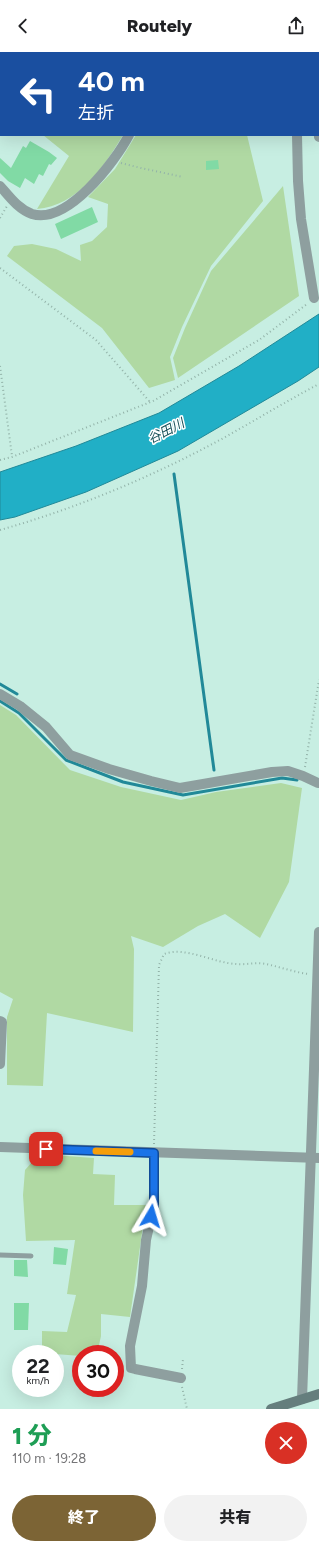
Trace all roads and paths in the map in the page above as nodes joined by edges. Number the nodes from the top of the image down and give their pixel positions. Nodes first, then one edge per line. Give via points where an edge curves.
1 (128, 136) edge
2 (297, 136) edge
3 (114, 160) junction
4 (182, 177) dead end
5 (0, 186) edge
6 (0, 268) edge
7 (314, 298) joint
8 (0, 366) edge
9 (319, 384) edge
10 (150, 402) junction
11 (12, 457) junction
12 (0, 460) edge
13 (0, 530) edge
14 (319, 680) edge
15 (0, 694) edge
16 (303, 776) junction
17 (318, 783) dead end
18 (319, 932) edge
19 (318, 973) junction
20 (0, 1021) edge
21 (0, 1064) edge
22 (0, 1148) edge
23 (154, 1153) junction
24 (315, 1158) edge
25 (0, 1255) edge
26 (32, 1256) dead end
27 (181, 1378) dead end
28 (319, 1394) edge
29 (302, 1399) junction
30 (287, 1407) edge
31 (271, 1409) edge

1 - 3 street
2 - 7 street via 300,219
3 - 4 path
3 - 5 street via 92,185 64,208 51,214 40,216 29,213
6 - 10 path via 96,340
7 - 10 path via 259,340
8 - 11 path
9 - 13 path via 196,453 138,481 72,508
10 - 11 path
11 - 12 path
14 - 16 path
15 - 16 street via 46,727 70,755 151,781 180,788 272,772 288,771
16 - 17 street
18 - 19 street
19 - 23 path via 302,973 266,964 235,964 180,952 164,954 159,965
19 - 24 street
20 - 21 street
22 - 23 street
23 - 24 street
23 - 27 street via 154,1205 146,1240 142,1286 130,1346 130,1363 131,1368
24 - 29 street
25 - 26 lane
28 - 29 main road
29 - 30 main road
30 - 31 main road

